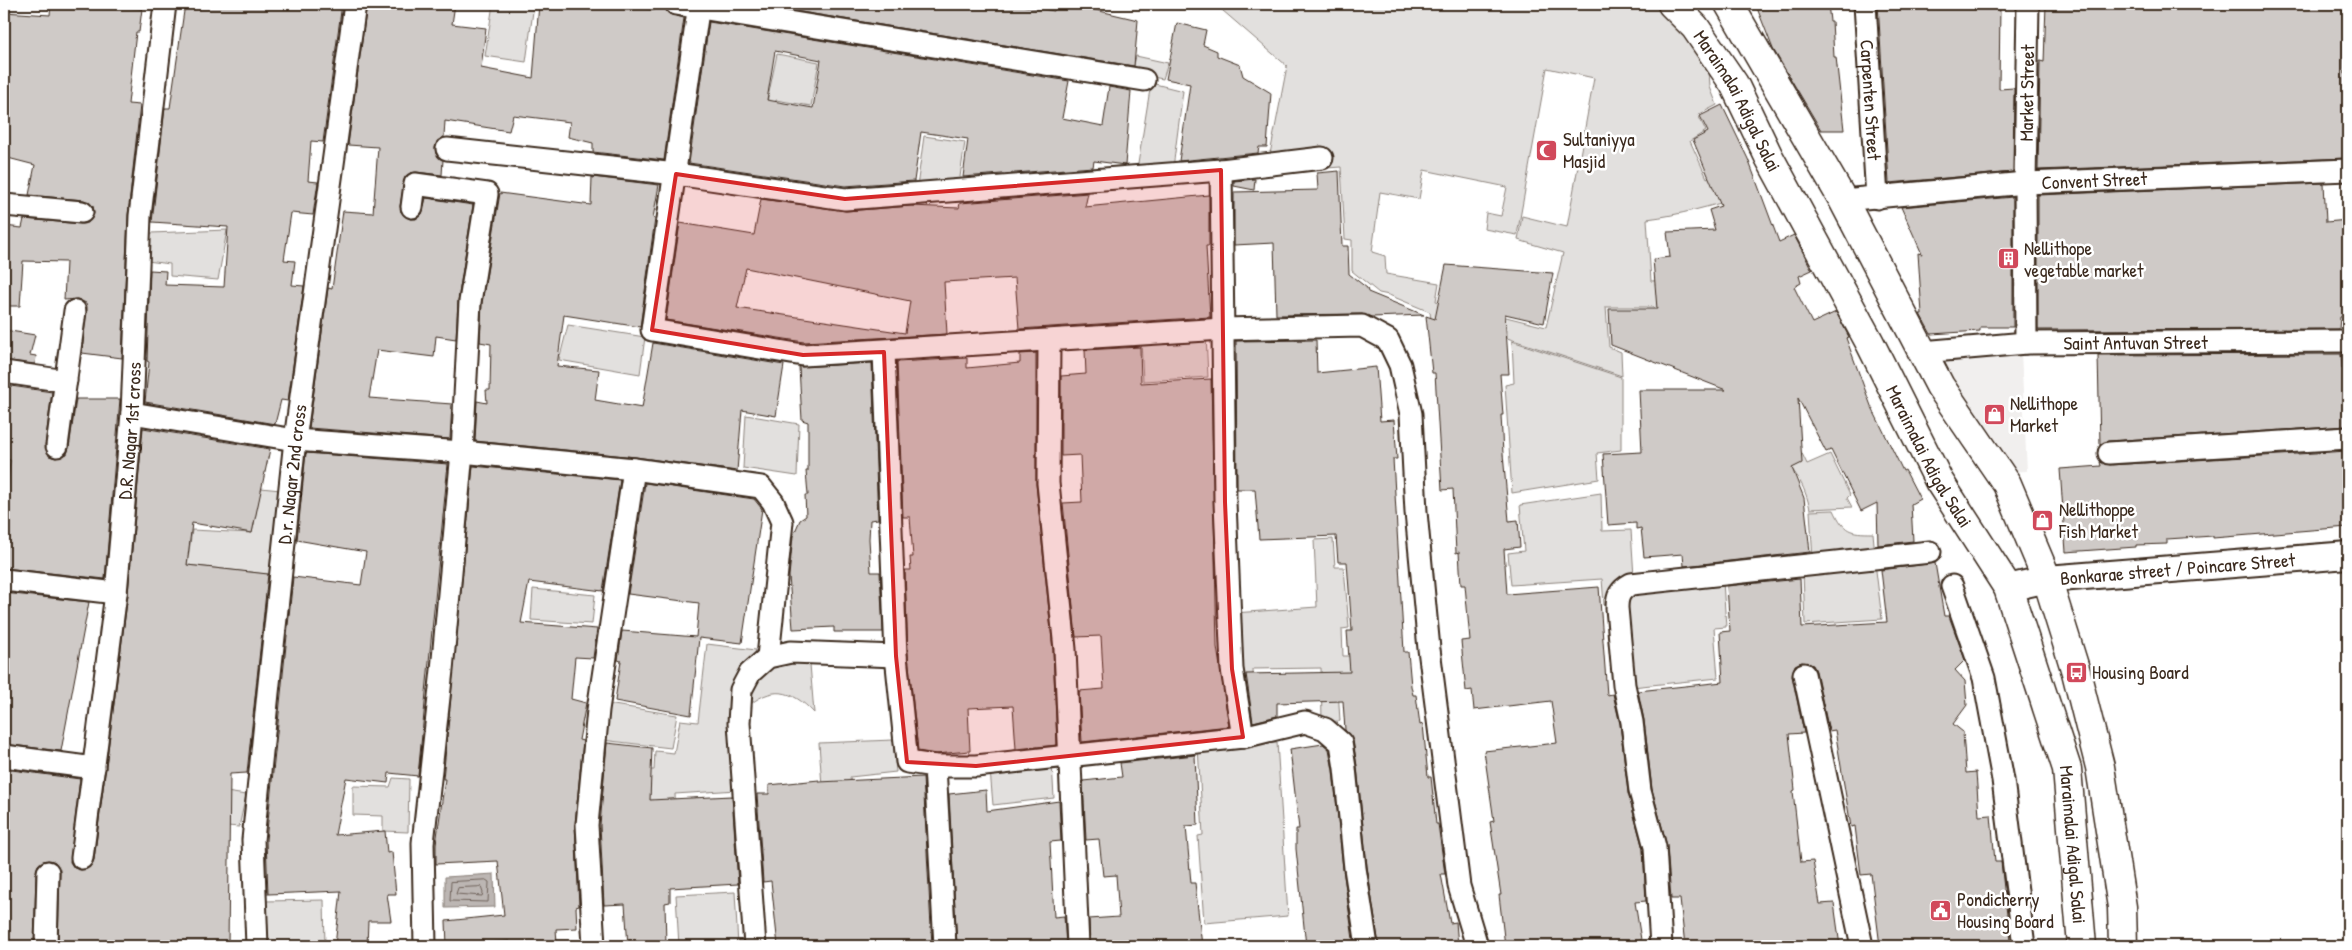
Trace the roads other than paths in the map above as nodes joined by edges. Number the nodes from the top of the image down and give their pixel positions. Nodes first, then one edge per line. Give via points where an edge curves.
1 (164, 4) edge
2 (355, 4) edge
3 (676, 4) edge
4 (1672, 4) edge
5 (1729, 4) edge
6 (1865, 4) edge
7 (2028, 4) edge
8 (699, 5) edge
9 (1144, 80) dead end
10 (447, 149) dead end
11 (1322, 158) dead end
12 (1221, 170) junction
13 (2348, 170) edge
14 (676, 174) junction
15 (2025, 183) junction
16 (1878, 198) junction
17 (1843, 200) junction
18 (4, 205) edge
19 (412, 207) dead end
20 (82, 212) dead end
21 (75, 311) dead end
22 (1222, 329) junction
23 (1049, 341) junction
24 (2348, 341) edge
25 (2026, 344) junction
26 (884, 352) junction
27 (1922, 352) junction
28 (4, 372) edge
29 (66, 381) junction
30 (132, 413) junction
31 (2348, 438) edge
32 (295, 440) junction
33 (57, 446) dead end
34 (462, 452) junction
35 (2109, 453) dead end
36 (634, 469) junction
37 (1930, 552) dead end
38 (2348, 555) edge
39 (2047, 579) junction
40 (4, 580) edge
41 (1952, 586) dead end
42 (2008, 588) junction
43 (116, 593) junction
44 (896, 656) junction
45 (768, 657) junction
46 (1804, 674) dead end
47 (1243, 737) junction
48 (4, 756) edge
49 (1071, 756) junction
50 (935, 766) junction
51 (94, 768) junction
52 (82, 858) dead end
53 (48, 872) dead end
54 (46, 946) edge
55 (257, 946) edge
56 (425, 946) edge
57 (594, 946) edge
58 (755, 946) edge
59 (945, 946) edge
60 (1078, 946) edge
61 (1367, 946) edge
62 (1477, 946) edge
63 (1661, 946) edge
64 (1862, 946) edge
65 (2024, 946) edge
66 (2082, 946) edge
67 (2123, 946) edge

1 - 30 street, D.R. Nagar 1st cross via 140,216
2 - 32 street, D.r. Nagar 2nd cross
3 - 8 street
4 - 42 main road, Maraimalai Adigal Salai via 1695,26 1734,84 1769,157 1870,342 1938,481
5 - 17 main road, Maraimalai Adigal Salai
6 - 16 street, Carpenten Street
7 - 15 street, Market Street
8 - 9 street
8 - 14 street
10 - 14 street
11 - 12 street
12 - 14 street via 845,200
12 - 22 street
13 - 15 street, Convent Street
14 - 26 street via 652,330 803,355
15 - 16 street, Convent Street
15 - 25 street, Market Street
16 - 17 street, Convent Street
17 - 27 main road, Maraimalai Adigal Salai
18 - 20 street
19 - 34 street via 415,184 487,194 470,302
21 - 29 street
22 - 23 street
22 - 47 street via 1232,669
22 - 62 street via 1362,326 1388,340 1400,365 1411,414 1429,649 1459,886
23 - 26 street
23 - 49 street via 1048,483
24 - 25 street, Saint Antuvan Street
25 - 27 street, Saint Antuvan Street
26 - 44 street
27 - 39 main road, Maraimalai Adigal Salai via 1940,386 2007,484
28 - 29 street
29 - 33 street
30 - 32 street
30 - 43 street, D.R. Nagar 1st cross
31 - 35 street
32 - 34 street
32 - 55 street, D.r. Nagar 2nd cross via 253,840
34 - 36 street
34 - 56 street via 423,843
36 - 45 street via 761,487 773,502 782,522
36 - 57 street via 598,710 587,825
37 - 63 street via 1631,584 1623,588 1617,599 1617,608 1624,686 1640,791 1655,847
38 - 39 street, Bonkarae street / Poincare Street
39 - 42 street, Bonkarae street / Poincare Street
39 - 67 main road, Maraimalai Adigal Salai via 2076,672 2100,767 2122,907
40 - 43 street
41 - 65 street via 1984,678 2003,780
42 - 66 main road, Maraimalai Adigal Salai via 2067,769
43 - 51 street, D.R. Nagar 1st cross
44 - 45 street via 791,652
44 - 50 street via 907,762
45 - 58 street via 750,673 738,704
46 - 64 street
47 - 49 street
47 - 61 street via 1306,722 1325,729 1341,743
48 - 51 street
49 - 50 street via 976,766
49 - 60 street
50 - 59 street
51 - 52 street, D.R. Nagar 1st cross
53 - 54 street

